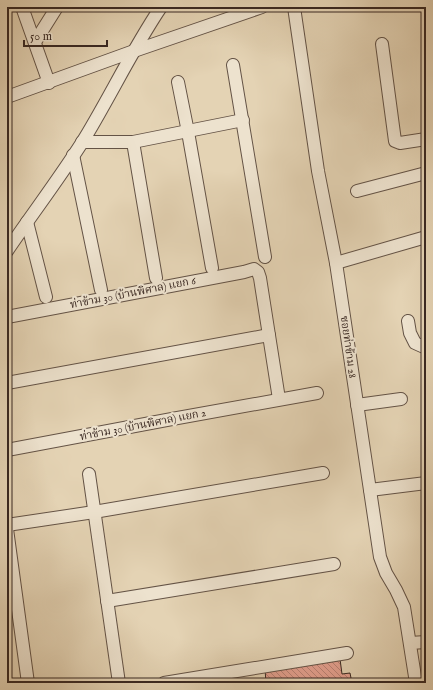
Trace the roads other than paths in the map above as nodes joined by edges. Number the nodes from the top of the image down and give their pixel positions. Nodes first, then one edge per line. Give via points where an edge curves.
1 (22, 7) edge
2 (57, 7) edge
3 (161, 7) edge
4 (223, 7) edge
5 (262, 7) edge
6 (294, 7) edge
7 (224, 20) junction
8 (35, 42) junction
9 (382, 44) dead end
10 (134, 51) junction
11 (233, 65) dead end
12 (178, 82) dead end
13 (49, 83) junction
14 (7, 97) edge
15 (243, 120) junction
16 (188, 132) junction
17 (426, 139) edge
18 (82, 142) junction
19 (133, 142) junction
20 (73, 155) junction
21 (426, 173) edge
22 (357, 191) dead end
23 (24, 225) junction
24 (7, 234) edge
25 (426, 237) edge
26 (7, 251) edge
27 (265, 257) dead end
28 (336, 263) junction
29 (212, 268) dead end
30 (156, 278) dead end
31 (101, 290) dead end
32 (46, 297) dead end
33 (7, 317) edge
34 (408, 321) dead end
35 (269, 335) junction
36 (426, 348) edge
37 (7, 383) edge
38 (317, 393) dead end
39 (279, 399) junction
40 (401, 399) dead end
41 (357, 405) junction
42 (7, 450) edge
43 (323, 473) dead end
44 (89, 474) dead end
45 (426, 483) edge
46 (370, 490) junction
47 (94, 512) junction
48 (7, 525) edge
49 (7, 529) edge
50 (334, 564) dead end
51 (106, 601) junction
52 (426, 642) edge
53 (410, 643) junction
54 (347, 652) dead end
55 (28, 683) edge
56 (119, 683) edge
57 (164, 683) edge
58 (416, 683) edge

1 - 8 street
2 - 8 street
3 - 10 street
4 - 7 street
5 - 7 street
6 - 28 street, ซอยท่าข้าม 28 via 318,171
7 - 10 street
8 - 13 street
9 - 17 street via 395,141 400,143
10 - 13 street
10 - 18 street
11 - 15 street
12 - 16 street
13 - 14 street
15 - 16 street
15 - 27 street
16 - 19 street
16 - 29 street
18 - 19 street
18 - 20 street
19 - 30 street
20 - 23 street
20 - 31 street
21 - 22 street
23 - 24 street
23 - 26 street
23 - 32 street
25 - 28 street
28 - 41 street, ซอยท่าข้าม 28
33 - 35 street, ท่าข้าม 30 (บ้านพิศาล) แยก 6 via 254,269 260,278
34 - 36 street via 415,343
35 - 37 street
35 - 39 street
38 - 39 street, ท่าข้าม 30 (บ้านพิศาล) แยก 2
39 - 42 street, ท่าข้าม 30 (บ้านพิศาล) แยก 2
40 - 41 street
41 - 46 street, ซอยท่าข้าม 28
43 - 47 street
44 - 47 street
45 - 46 street
46 - 53 street, ซอยท่าข้าม 28 via 380,557 404,607
47 - 48 street
47 - 51 street
49 - 55 street
50 - 51 street
51 - 56 street
52 - 53 street
53 - 58 street, ซอยท่าข้าม 28
54 - 57 street

